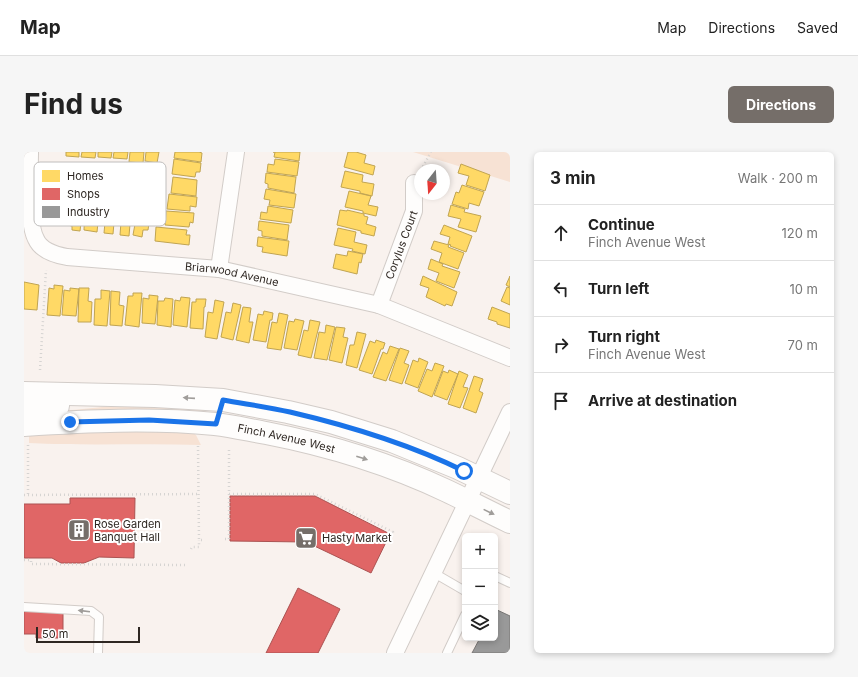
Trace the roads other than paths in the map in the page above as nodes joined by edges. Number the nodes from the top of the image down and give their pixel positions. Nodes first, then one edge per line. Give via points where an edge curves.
1 (30, 152) edge
2 (236, 152) edge
3 (415, 200) edge
4 (220, 270) junction
5 (379, 305) junction
6 (510, 358) edge
7 (24, 393) edge
8 (128, 395) junction
9 (223, 400) junction
10 (24, 409) edge
11 (510, 412) edge
12 (216, 424) junction
13 (26, 435) edge
14 (479, 478) junction
15 (510, 493) edge
16 (468, 501) junction
17 (510, 522) edge
18 (434, 573) junction
19 (498, 577) edge
20 (510, 583) edge
21 (462, 589) edge
22 (24, 607) edge
23 (462, 621) edge
24 (98, 653) edge
25 (395, 653) edge
26 (447, 653) edge

1 - 4 street, Briarwood Avenue via 31,221 36,240 48,251 68,257
2 - 4 street
3 - 5 street, Corylus Court via 414,211
4 - 5 street, Briarwood Avenue
5 - 6 street, Briarwood Avenue
7 - 8 main road
9 -> 8 main road
8 - 10 main road
9 - 12 main road
9 - 14 main road via 288,412 360,430 421,452
11 - 14 street
12 - 13 main road, Finch Avenue West via 149,420 70,422
12 -> 16 main road, Finch Avenue West via 325,446 402,472
14 - 15 main road
14 - 16 street
16 -> 17 main road, Finch Avenue West
16 - 18 street
18 - 21 lane
18 - 25 street
19 - 20 lane
24 -> 22 lane via 99,617 91,611
23 - 26 lane

